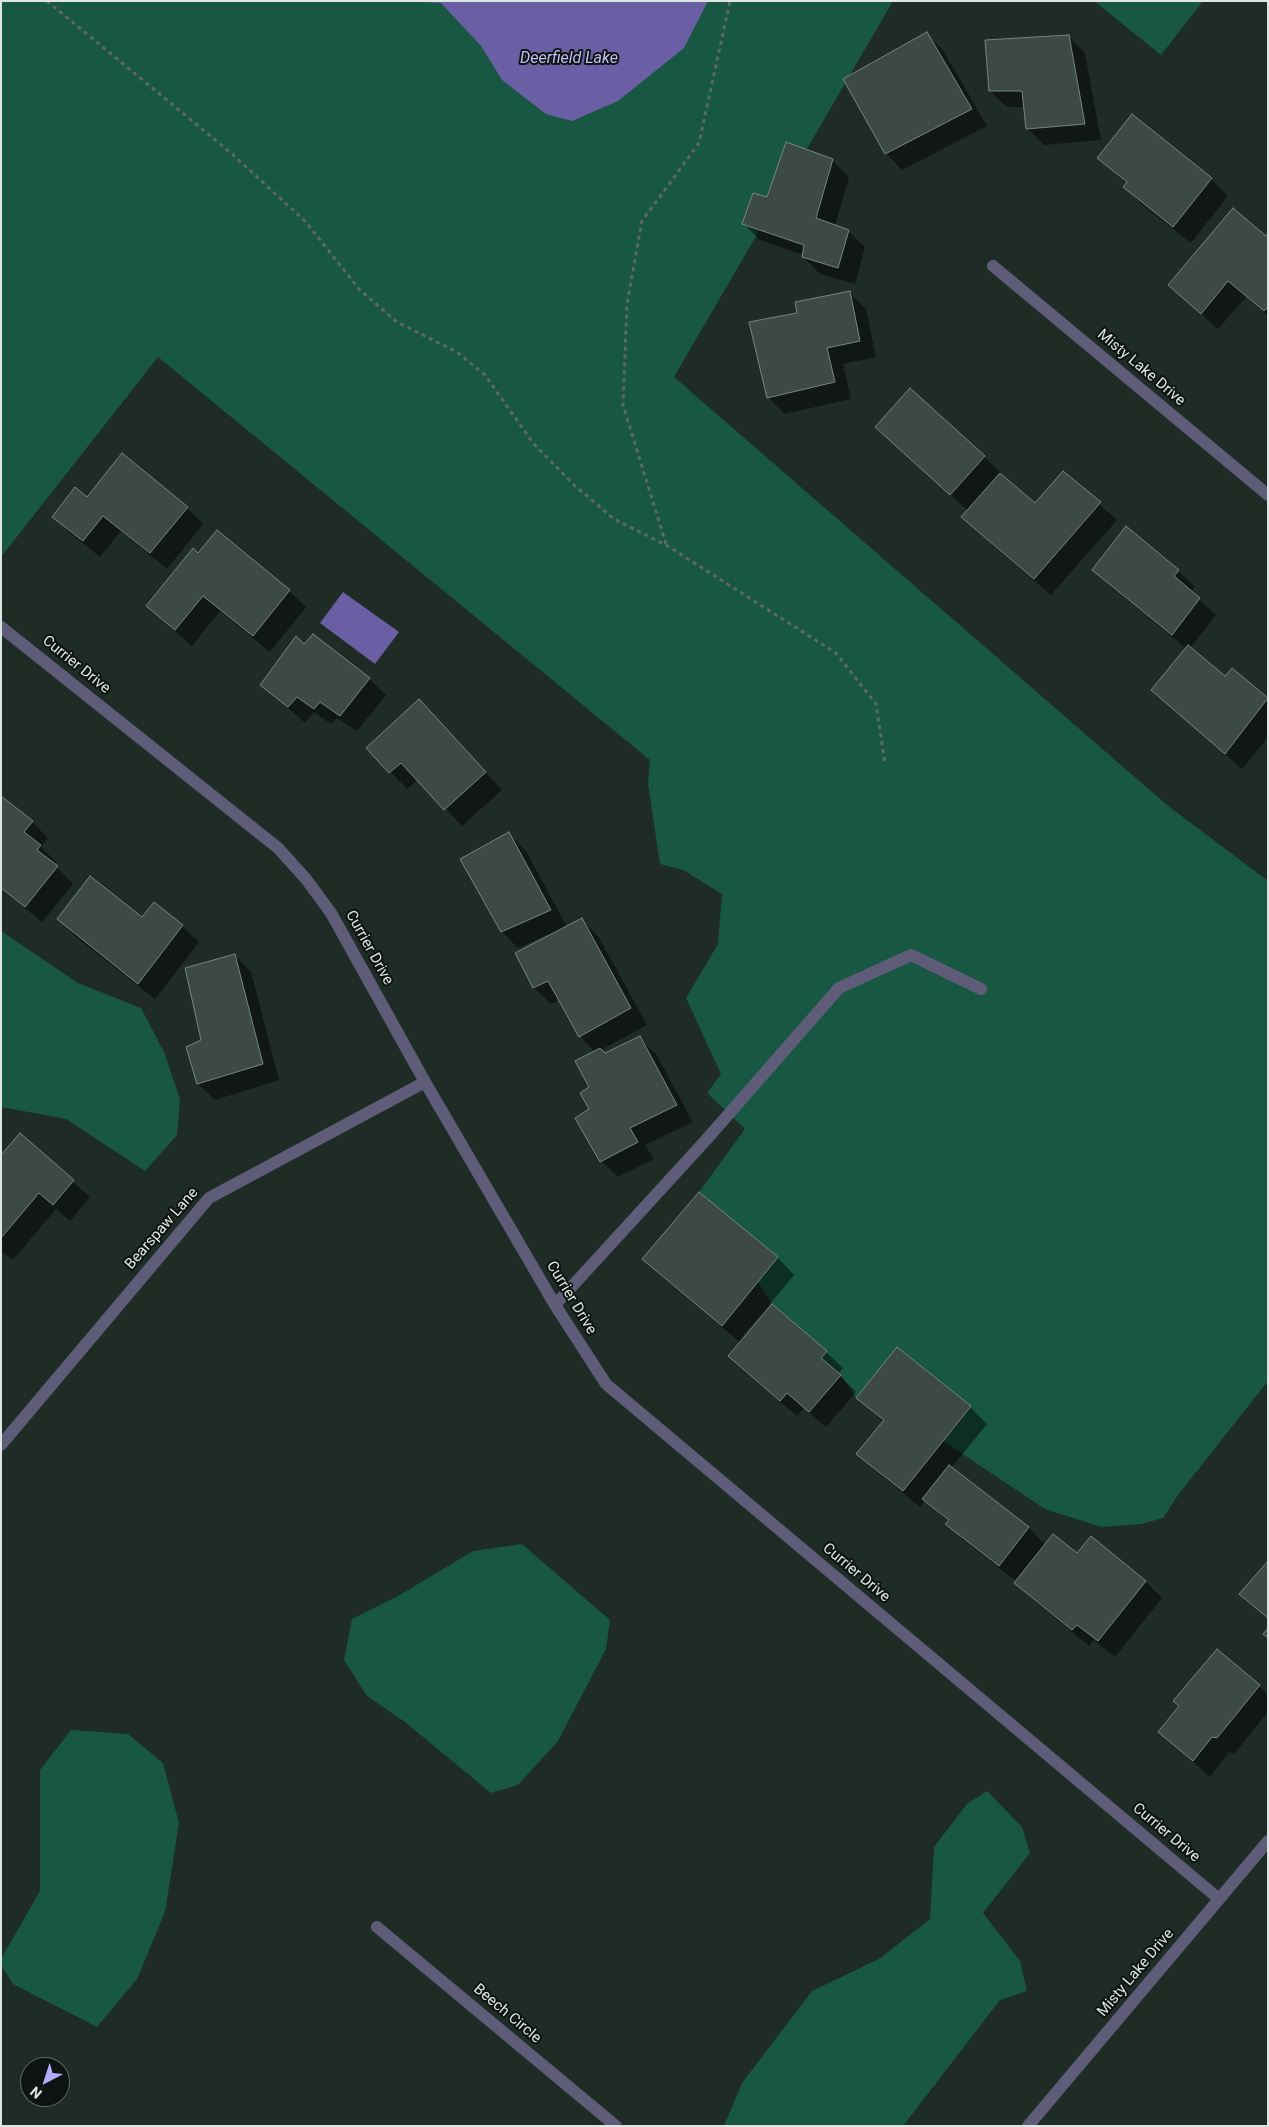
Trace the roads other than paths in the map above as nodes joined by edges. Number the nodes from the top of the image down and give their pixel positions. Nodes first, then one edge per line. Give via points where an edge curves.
1 (993, 266) dead end
2 (1268, 495) edge
3 (1, 627) edge
4 (981, 990) dead end
5 (425, 1082) junction
6 (555, 1305) junction
7 (1, 1446) edge
8 (1268, 1841) edge
9 (1219, 1899) junction
10 (377, 1927) dead end
11 (616, 2126) edge
12 (1028, 2126) edge

1 - 2 street, Misty Lake Drive
3 - 5 street, Currier Drive via 284,854 331,913
4 - 6 street via 911,955 839,988
5 - 6 street, Currier Drive
5 - 7 street, Bearspaw Lane via 209,1198
6 - 9 street, Currier Drive via 606,1384
8 - 9 street, Misty Lake Drive
9 - 12 street, Misty Lake Drive
10 - 11 street, Beech Circle

